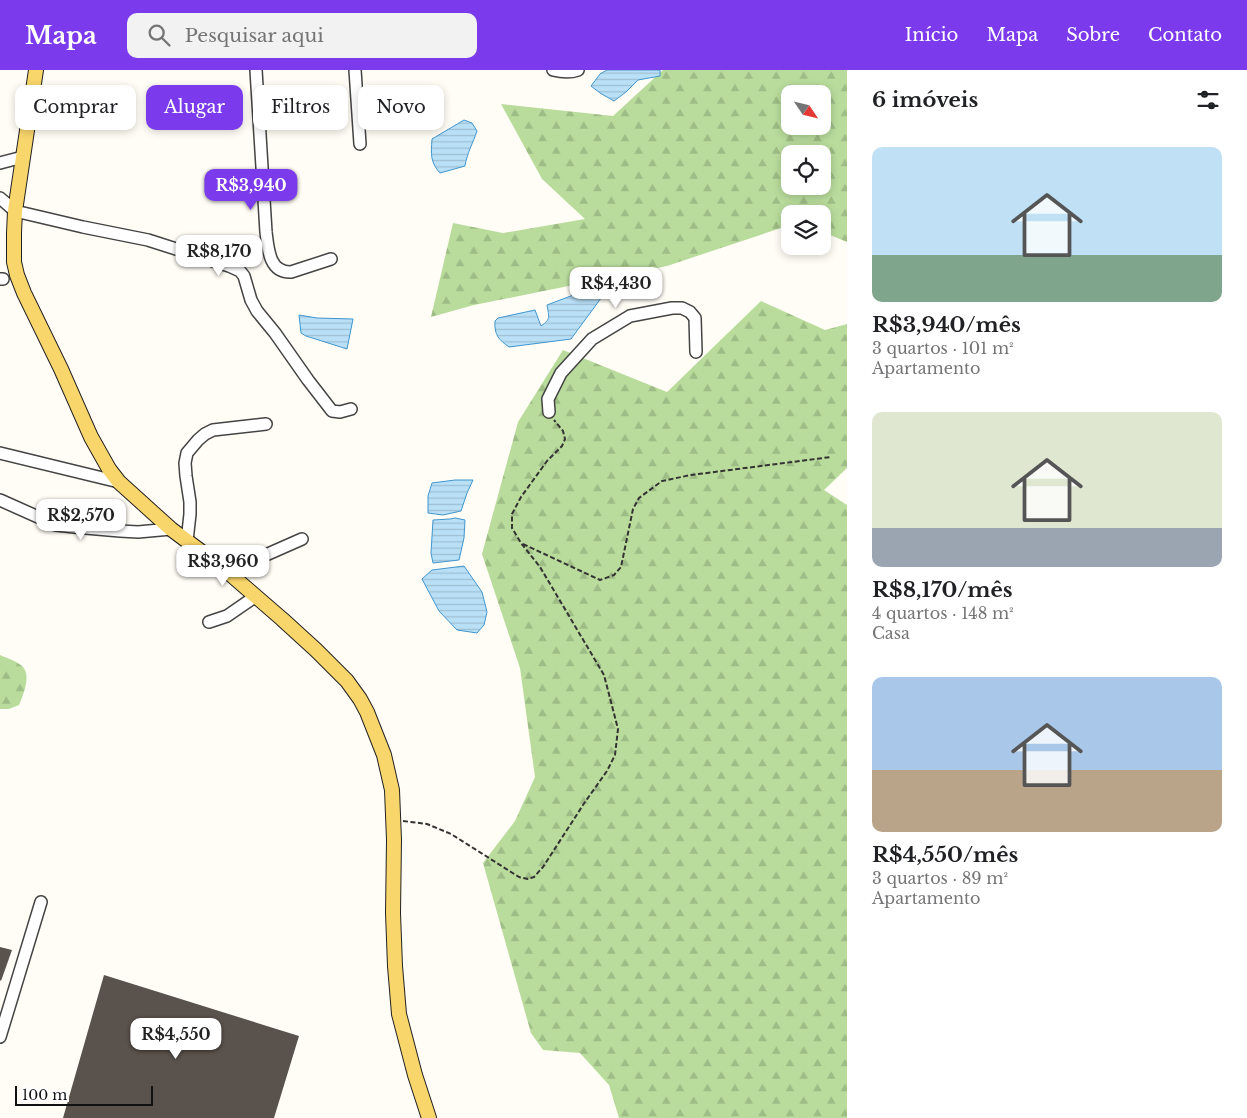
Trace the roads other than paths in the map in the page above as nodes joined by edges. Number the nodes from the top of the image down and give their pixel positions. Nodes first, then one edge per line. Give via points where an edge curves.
1 (36, 70) edge
2 (256, 70) edge
3 (355, 70) edge
4 (553, 70) edge
5 (578, 70) edge
6 (360, 144) dead end
7 (24, 157) junction
8 (0, 163) edge
9 (0, 198) edge
10 (15, 211) junction
11 (331, 259) dead end
12 (696, 352) dead end
13 (351, 409) dead end
14 (549, 412) road end
15 (266, 424) dead end
16 (0, 453) edge
17 (119, 482) junction
18 (0, 500) edge
19 (171, 529) junction
20 (302, 539) dead end
21 (187, 540) junction
22 (222, 567) junction
23 (256, 596) junction
24 (209, 622) dead end
25 (41, 902) dead end
26 (0, 1037) edge
27 (429, 1118) edge

1 - 7 main road
2 - 11 street via 270,257 274,265 285,272
3 - 6 street
4 - 5 street
7 - 8 street
7 - 10 main road
9 - 10 street
10 - 13 street via 148,240 240,271 257,311 332,411
10 - 17 main road via 14,262 17,275 92,436
12 - 14 street via 695,318 690,312 672,308 630,316 592,339 561,374 548,399
15 - 21 street via 213,430 187,453 185,463 190,502
16 - 17 street
17 - 19 main road
18 - 19 street via 56,525 138,532
19 - 21 main road
20 - 22 street via 268,554
21 - 22 main road
22 - 23 main road
23 - 24 street via 226,616
23 - 27 main road via 347,681 367,712 384,755 392,790 394,820 393,913 399,1014
25 - 26 street

